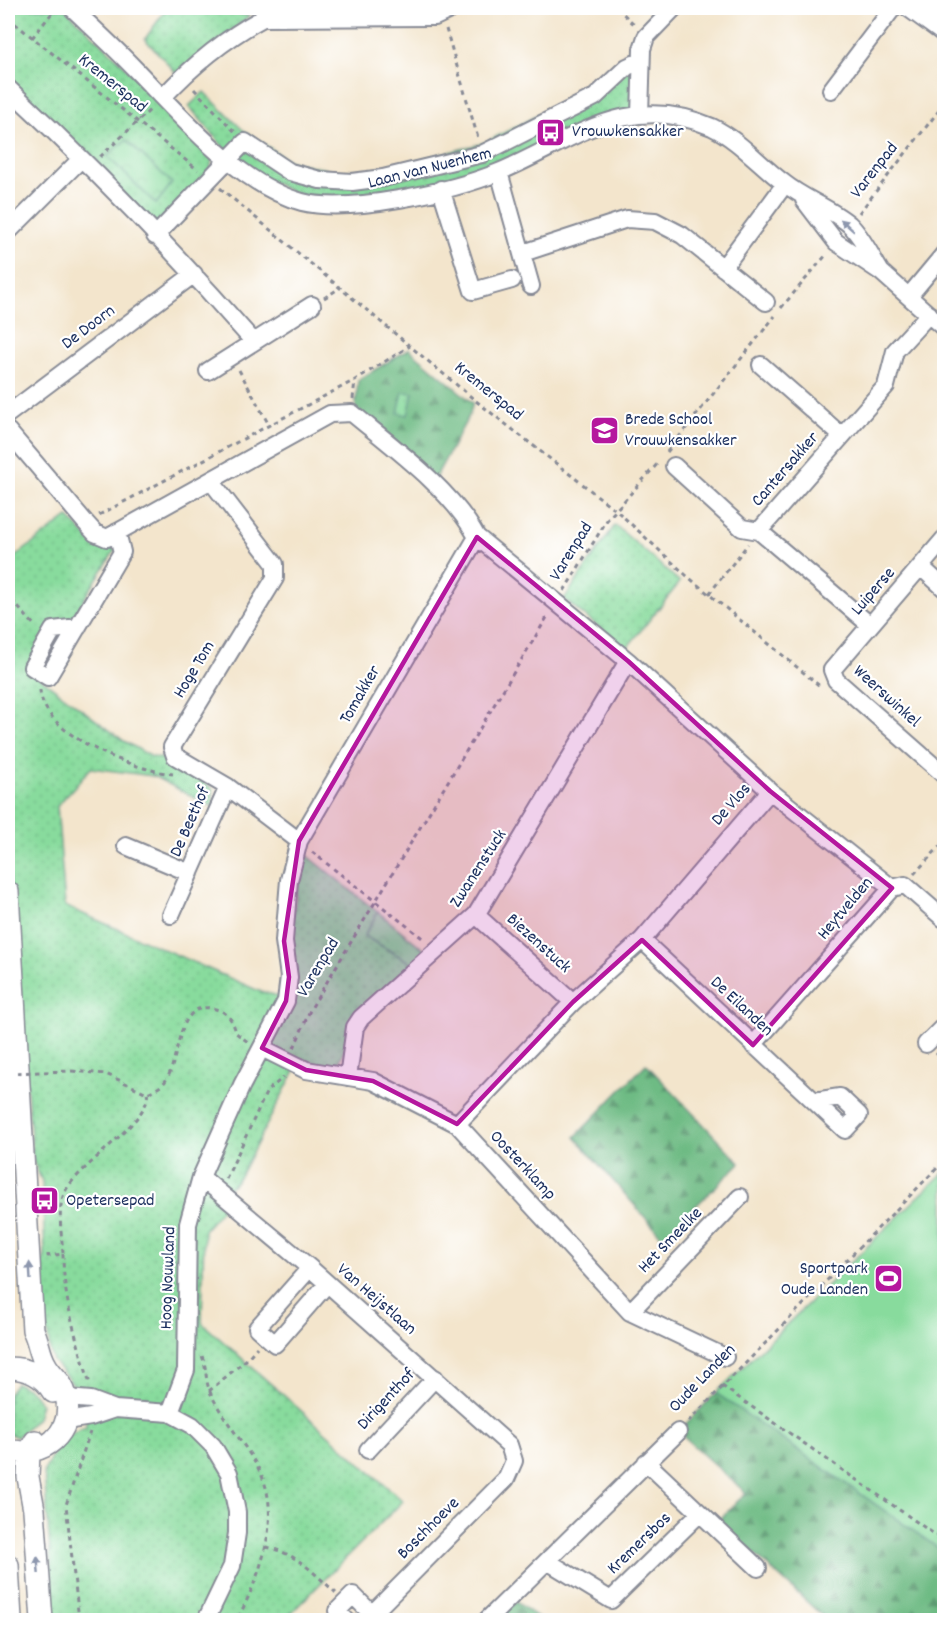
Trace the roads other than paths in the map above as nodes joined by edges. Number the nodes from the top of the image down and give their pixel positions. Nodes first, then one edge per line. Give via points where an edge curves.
1 (72, 8) edge
2 (674, 8) edge
3 (892, 8) edge
4 (909, 8) edge
5 (448, 12) edge
6 (264, 13) edge
7 (945, 34) edge
8 (640, 62) junction
9 (8, 88) edge
10 (831, 90) dead end
11 (162, 97) junction
12 (640, 115) junction
13 (228, 159) junction
14 (86, 163) junction
15 (500, 172) junction
16 (791, 188) junction
17 (441, 189) junction
18 (8, 232) edge
19 (155, 236) junction
20 (523, 253) junction
21 (945, 254) edge
22 (723, 268) junction
23 (881, 272) junction
24 (194, 274) junction
25 (512, 280) dead end
26 (531, 286) dead end
27 (909, 296) junction
28 (766, 302) dead end
29 (312, 305) dead end
30 (929, 314) junction
31 (945, 328) edge
32 (253, 341) junction
33 (761, 365) dead end
34 (208, 371) dead end
35 (8, 414) edge
36 (8, 431) edge
37 (842, 435) junction
38 (674, 466) dead end
39 (211, 481) junction
40 (759, 531) junction
41 (117, 532) junction
42 (477, 537) junction
43 (945, 539) edge
44 (921, 567) junction
45 (945, 588) edge
46 (870, 625) junction
47 (78, 627) junction
48 (628, 661) junction
49 (832, 670) joint
50 (941, 782) edge
51 (228, 788) junction
52 (770, 791) junction
53 (299, 841) junction
54 (126, 846) dead end
55 (190, 873) junction
56 (899, 886) junction
57 (8, 892) edge
58 (171, 915) dead end
59 (476, 915) junction
60 (945, 919) edge
61 (642, 940) junction
62 (573, 1002) junction
63 (945, 1026) edge
64 (926, 1044) dead end
65 (753, 1045) junction
66 (262, 1048) junction
67 (348, 1077) junction
68 (814, 1101) dead end
69 (457, 1124) junction
70 (201, 1177) junction
71 (740, 1197) dead end
72 (310, 1268) junction
73 (327, 1284) junction
74 (630, 1312) junction
75 (725, 1357) dead end
76 (8, 1368) edge
77 (39, 1369) junction
78 (435, 1378) junction
79 (61, 1398) junction
80 (115, 1409) junction
81 (170, 1413) junction
82 (66, 1421) junction
83 (678, 1432) road end
84 (368, 1450) dead end
85 (25, 1451) edge
86 (514, 1461) joint
87 (646, 1462) junction
88 (699, 1514) junction
89 (547, 1561) junction
90 (8, 1565) edge
91 (758, 1568) dead end
92 (372, 1618) edge
93 (11, 1620) edge
94 (42, 1620) edge
95 (206, 1620) edge
96 (346, 1620) edge
97 (487, 1620) edge

1 - 11 street, Laan van Nuenhem
2 - 8 street via 646,37
3 - 10 street
4 - 7 street
5 - 6 street
6 - 11 street
8 - 12 street
8 - 13 street, Laan van Nuenhem via 627,67 595,96 482,154 383,178 331,181 290,172 245,142
9 - 14 street
11 - 13 street, Laan van Nuenhem
12 - 15 street, Laan van Nuenhem via 586,128
12 - 16 street, Laan van Nuenhem via 678,117 713,128
13 - 17 street, Laan van Nuenhem via 256,181 279,192 331,206 363,206
13 - 19 street
14 - 18 street
14 - 19 street
15 - 17 street, Laan van Nuenhem
15 - 20 street
16 - 22 street
16 - 23 street, Laan van Nuenhem via 836,242
23 -> 16 street, Laan van Nuenhem via 850,225
17 - 25 street via 473,291
19 - 24 street
20 - 22 street via 627,219 655,221 682,235
20 - 26 street
21 - 27 street
22 - 28 street
23 - 27 street, Laan van Nuenhem
24 - 32 street
24 - 35 street, De Doorn
27 - 30 street, Laan van Nuenhem
29 - 32 street
30 - 31 street, Laan van Nuenhem
30 - 37 street, Cantersakker via 895,351 886,386
32 - 34 street
33 - 37 street, Cantersakker
36 - 41 street via 95,533 107,538
37 - 40 street, Cantersakker
38 - 40 street, Cantersakker via 742,528
39 - 41 street
39 - 42 street via 330,414 352,413 431,480
39 - 51 street, Hoge Tom via 275,564 275,578 172,747 175,756
40 - 46 street, Cantersakker
41 - 47 street via 122,552
42 - 48 street, De Vlos
42 - 53 street, Tomakker
43 - 44 street, Luiperse
44 - 45 street
44 - 46 street, Luiperse
46 - 49 street, Luiperse
47 - 47 street via 48,677 32,666 53,630
48 - 52 street, De Vlos
48 - 59 street, Zwanenstuck
49 - 50 street, Weerswinkel via 836,680
51 - 53 street, Hoge Tom
51 - 55 street, De Beethof
52 - 56 street, Heytvelden
52 - 61 street, De Vlos
53 - 66 street, Tomakker via 289,880 284,941 289,977 286,1001
54 - 55 street, De Beethof
55 - 58 street, De Beethof
56 - 60 street
56 - 65 street, Heytvelden
77 -> 57 main road via 33,1330 38,1210
59 - 62 street, Biezenstuck
59 - 67 street, Zwanenstuck via 361,1018 355,1027
61 - 62 street, De Vlos
61 - 65 street, De Eilanden
62 - 69 street, De Vlos
63 - 64 street
65 - 68 street, De Eilanden
66 - 67 street, Oosterklamp via 306,1070
66 - 70 street, Hoog Nouwland
67 - 69 street, Oosterklamp via 374,1081
69 - 74 street, Oosterklamp
70 - 72 street, Van Heijstlaan
70 - 81 street, Hoog Nouwland via 188,1224 186,1370
71 - 74 street, Het Smeelke
72 - 73 street, Van Heijstlaan
72 - 73 street via 257,1328 275,1344
73 - 78 street, Van Heijstlaan
74 - 75 street, Oosterklamp
76 - 77 main road
77 - 79 main road via 62,1384
78 - 84 street, Dirigenthof
78 - 86 street, Van Heijstlaan via 510,1445
79 - 80 street via 91,1400
79 - 82 main road
79 - 85 main road via 52,1425
80 - 81 street
80 - 82 street via 91,1418
81 - 95 street via 192,1425 213,1446 229,1473 237,1512 232,1566
82 - 85 main road via 55,1440
83 - 87 street, Oude Landen
94 -> 85 main road via 34,1510
86 - 92 street, Boschhoeve via 506,1479
87 - 88 street, Kremersbos
87 - 89 street, Oude Landen
88 - 89 street, Kremersbos via 611,1600
88 - 91 street, Kremersbos
89 - 97 street, Oude Landen
90 - 93 main road
92 - 96 street via 353,1595 337,1611

